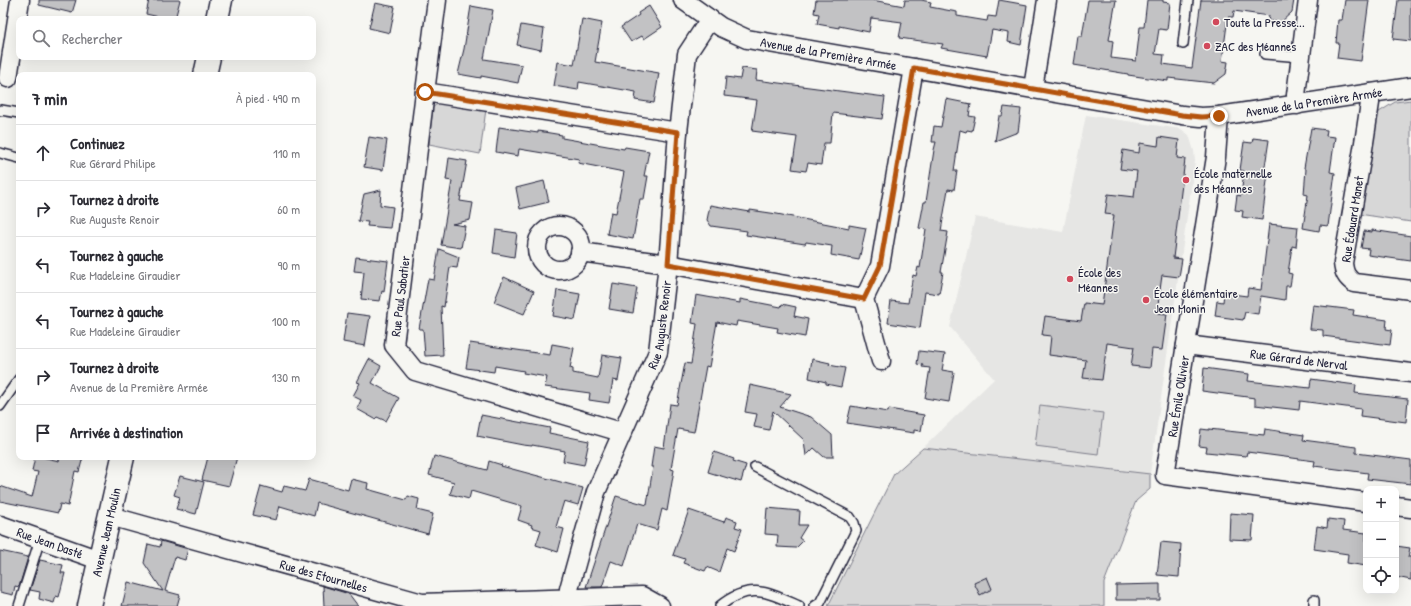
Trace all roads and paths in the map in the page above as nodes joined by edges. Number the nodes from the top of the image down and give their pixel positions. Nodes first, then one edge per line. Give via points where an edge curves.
1 (20, 0) edge
2 (222, 0) edge
3 (437, 0) edge
4 (1047, 0) edge
5 (1188, 0) edge
6 (1308, 0) edge
7 (691, 3) edge
8 (18, 16) edge
9 (218, 16) edge
10 (710, 19) junction
11 (16, 28) edge
12 (1183, 44) dead end
13 (1265, 54) dead end
14 (1301, 58) junction
15 (208, 60) edge
16 (914, 68) junction
17 (206, 72) edge
18 (9, 78) edge
19 (1411, 87) edge
20 (1033, 88) junction
21 (425, 92) junction
22 (1370, 93) junction
23 (1297, 105) junction
24 (0, 111) edge
25 (16, 112) edge
26 (1219, 116) junction
27 (678, 132) junction
28 (0, 153) edge
29 (16, 157) edge
30 (580, 252) dead end
31 (668, 264) junction
32 (1411, 290) edge
33 (864, 299) junction
34 (1186, 345) junction
35 (881, 361) dead end
36 (1411, 373) edge
37 (16, 383) edge
38 (0, 406) edge
39 (621, 432) junction
40 (122, 460) edge
41 (755, 467) dead end
42 (1363, 502) edge
43 (1399, 506) edge
44 (1411, 508) edge
45 (110, 516) junction
46 (0, 525) edge
47 (40, 539) junction
48 (99, 560) junction
49 (570, 598) junction
50 (19, 606) edge
51 (89, 606) edge
52 (660, 606) edge
53 (720, 606) edge
54 (799, 606) edge
55 (815, 606) edge

1 - 8 street
2 - 9 main road
3 - 21 street, Rue Paul Sabatier
4 - 20 street
5 - 12 lane
6 - 14 street
7 - 10 street, Avenue de la Première Armée
10 - 16 street, Avenue de la Première Armée via 746,39
10 - 27 street, Rue Auguste Renoir via 686,54
11 - 18 street
13 - 14 lane
14 - 23 street
15 - 17 main road
16 - 20 street, Avenue de la Première Armée
16 - 33 street via 880,266
19 - 22 street, Avenue de la Première Armée
20 - 26 street, Avenue de la Première Armée via 1182,115
21 - 27 street
21 - 39 street, Rue Paul Sabatier via 394,345 414,371
22 - 23 street, Avenue de la Première Armée
22 - 32 street, Rue Édouard Manet via 1343,263 1344,272 1354,283
23 - 26 street, Avenue de la Première Armée
24 - 25 lane
26 - 34 street, Rue Émile Ollivier via 1216,157
27 - 31 street, Rue Auguste Renoir
28 - 29 lane
30 - 31 street
31 - 33 street
31 - 39 street, Rue Auguste Renoir via 658,352
33 - 35 street
34 - 36 street, Rue Gérard de Nerval
34 - 42 street, Rue Émile Ollivier via 1165,475
37 - 38 lane
39 - 49 street, Rue Auguste Renoir via 596,492 569,589
40 - 45 main road, Avenue Jean Moulin
41 - 55 lane via 850,517 854,523 856,531 820,603
43 - 44 street
45 - 48 main road, Avenue Jean Moulin
45 - 49 street, Rue des Etournelles via 422,602
46 - 47 street, Rue Jean Dasté
47 - 48 street, Rue Jean Dasté
47 - 50 lane
48 - 51 main road, Avenue Jean Moulin
49 - 52 street, Rue des Etournelles via 642,596
53 - 54 lane via 731,597 753,591 768,593

